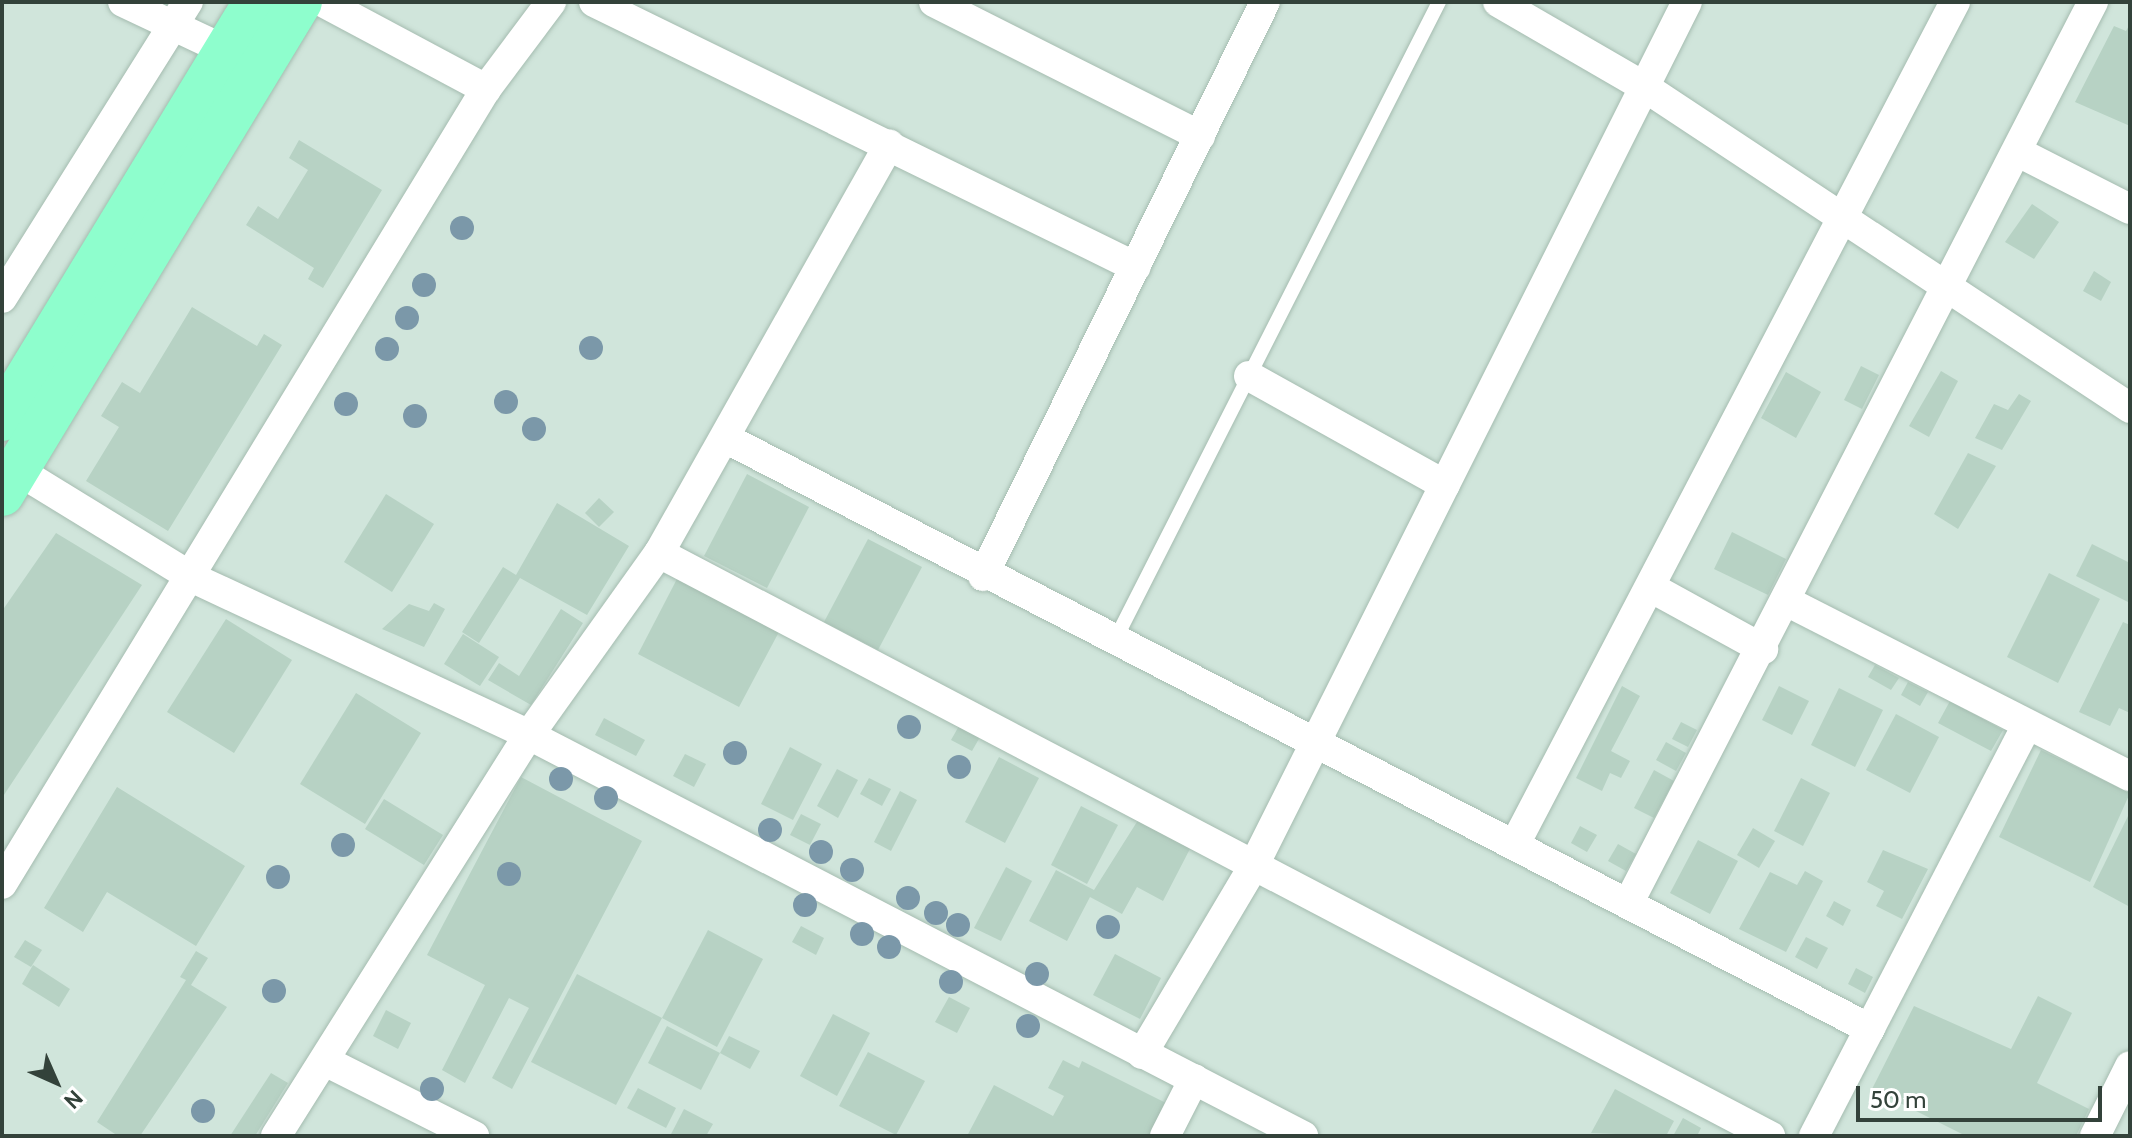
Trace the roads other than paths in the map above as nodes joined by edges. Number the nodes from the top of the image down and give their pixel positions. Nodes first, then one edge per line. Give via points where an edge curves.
1 (123, 2) edge
2 (256, 2) edge
3 (300, 2) edge
4 (323, 2) edge
5 (551, 2) edge
6 (594, 2) edge
7 (934, 2) edge
8 (1265, 2) edge
9 (1439, 2) edge
10 (1498, 2) edge
11 (1687, 2) edge
12 (1955, 2) edge
13 (2093, 2) edge
14 (181, 13) edge
15 (225, 50) junction
16 (1643, 86) junction
17 (486, 89) junction
18 (1200, 136) junction
19 (889, 144) junction
20 (2020, 153) junction
21 (2130, 209) edge
22 (1845, 217) junction
23 (1136, 267) junction
24 (1951, 287) junction
25 (2, 298) edge
26 (1249, 376) junction
27 (2130, 408) edge
28 (2, 419) edge
29 (729, 440) junction
30 (10, 482) edge
31 (1445, 485) junction
32 (659, 553) junction
33 (983, 576) junction
34 (193, 578) junction
35 (1652, 588) junction
36 (1788, 602) junction
37 (1114, 643) junction
38 (1763, 649) junction
39 (2027, 725) junction
40 (529, 735) junction
41 (1315, 744) junction
42 (2130, 776) edge
43 (1515, 844) junction
44 (1252, 869) junction
45 (2, 884) edge
46 (1629, 902) junction
47 (1870, 1029) junction
48 (1142, 1054) junction
49 (325, 1061) junction
50 (2130, 1066) edge
51 (1194, 1079) junction
52 (276, 1136) edge
53 (474, 1136) edge
54 (1165, 1136) edge
55 (1303, 1136) edge
56 (1770, 1136) edge
57 (1814, 1136) edge
58 (2095, 1136) edge

1 - 14 street
2 - 15 main road
3 - 30 main road
4 - 17 street
5 - 17 street
6 - 19 street
7 - 18 street
8 - 18 street
9 - 26 lane
10 - 16 street
11 - 16 street
12 - 22 street
13 - 20 street
14 - 15 street
14 - 25 street
15 - 28 main road
16 - 22 street
16 - 31 street
17 - 34 street
18 - 23 street
19 - 23 street
19 - 29 street
20 - 21 street
20 - 24 street
22 - 24 street
22 - 35 street
23 - 33 street
24 - 27 street
24 - 36 street
26 - 31 street
26 - 37 lane
29 - 32 street
29 - 33 street
30 - 34 street
31 - 41 street
32 - 40 street
32 - 44 street
33 - 37 street
34 - 40 street
34 - 45 street
35 - 38 street
35 - 43 street
36 - 38 street
36 - 39 street
37 - 41 street
38 - 46 street
39 - 42 street
39 - 47 street
40 - 48 street
40 - 49 street
41 - 43 street
41 - 44 street
43 - 46 street
44 - 48 street
44 - 56 street
46 - 47 street
47 - 57 street
48 - 51 street
49 - 52 street
49 - 53 street
50 - 58 street
51 - 54 street
51 - 55 street

